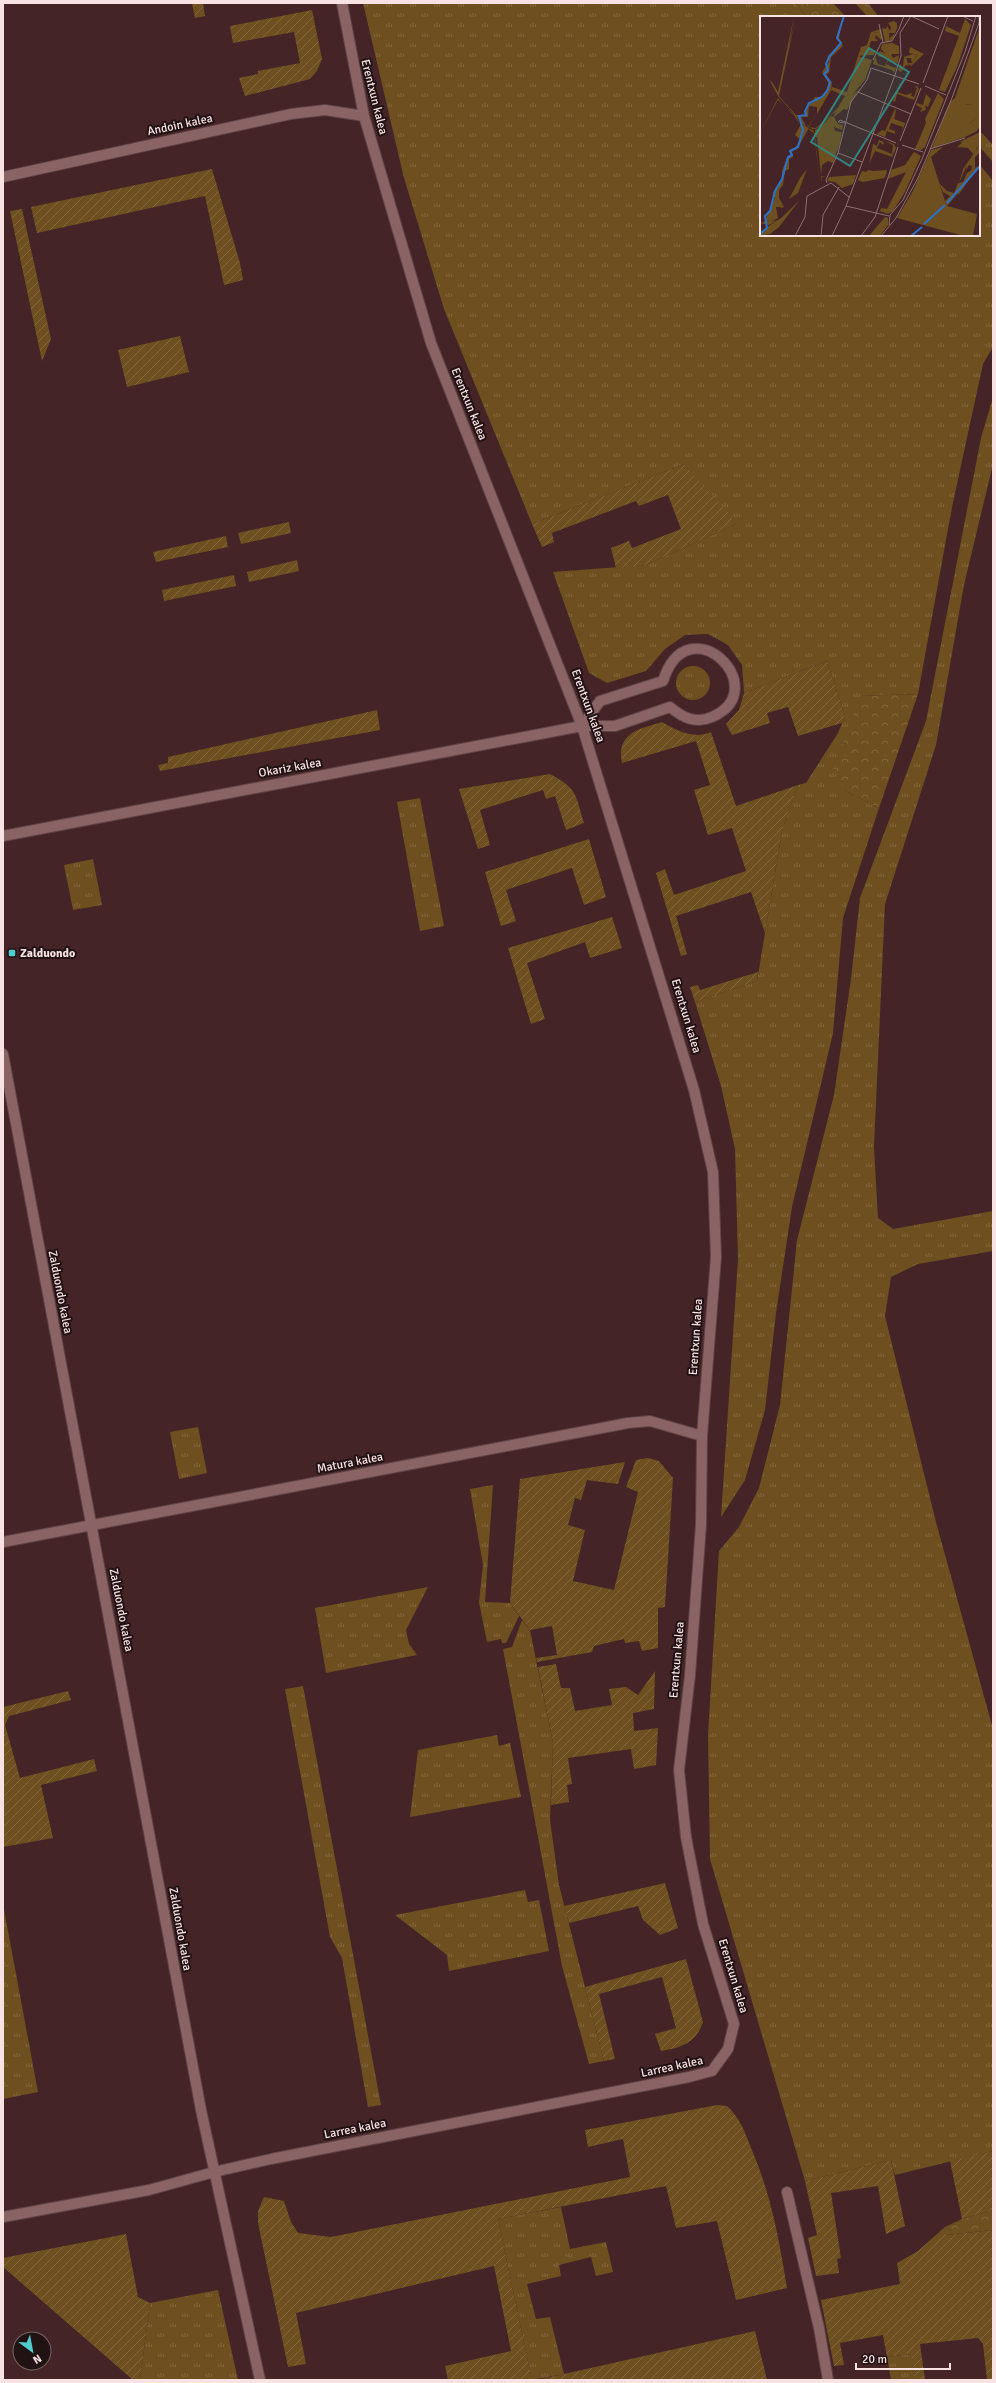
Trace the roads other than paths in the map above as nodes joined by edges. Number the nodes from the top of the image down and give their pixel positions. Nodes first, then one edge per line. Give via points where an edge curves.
1 (342, 3) edge
2 (364, 116) junction
3 (3, 177) edge
4 (582, 726) junction
5 (3, 836) edge
6 (3, 1054) edge
7 (702, 1436) junction
8 (92, 1524) junction
9 (3, 1542) edge
10 (712, 2071) joint
11 (214, 2172) junction
12 (787, 2192) dead end
13 (3, 2217) edge
14 (260, 2380) edge
15 (828, 2380) edge

1 - 2 street, Erentxun kalea
2 - 3 street, Andoin kalea via 325,110 291,114
2 - 4 street, Erentxun kalea via 431,343
4 - 4 street, Okariz kalea via 615,726 670,707 680,716 705,720 727,706 733,694 734,681 730,669 722,658 711,651 686,651 675,658 667,668 663,681 600,701
4 - 5 street, Okariz kalea
4 - 7 street, Erentxun kalea via 694,1090 713,1172 716,1257
6 - 8 street, Zalduondo kalea
7 - 8 street, Matura kalea via 650,1421 628,1423
7 - 10 street, Erentxun kalea via 701,1525 690,1675 679,1770 686,1837 703,1924 734,2024 728,2049
8 - 9 street, Matura kalea
8 - 11 street, Zalduondo kalea
10 - 11 street, Larrea kalea
11 - 13 street, Larrea kalea via 149,2190
11 - 14 street, Zalduondo kalea
12 - 15 street via 819,2328

